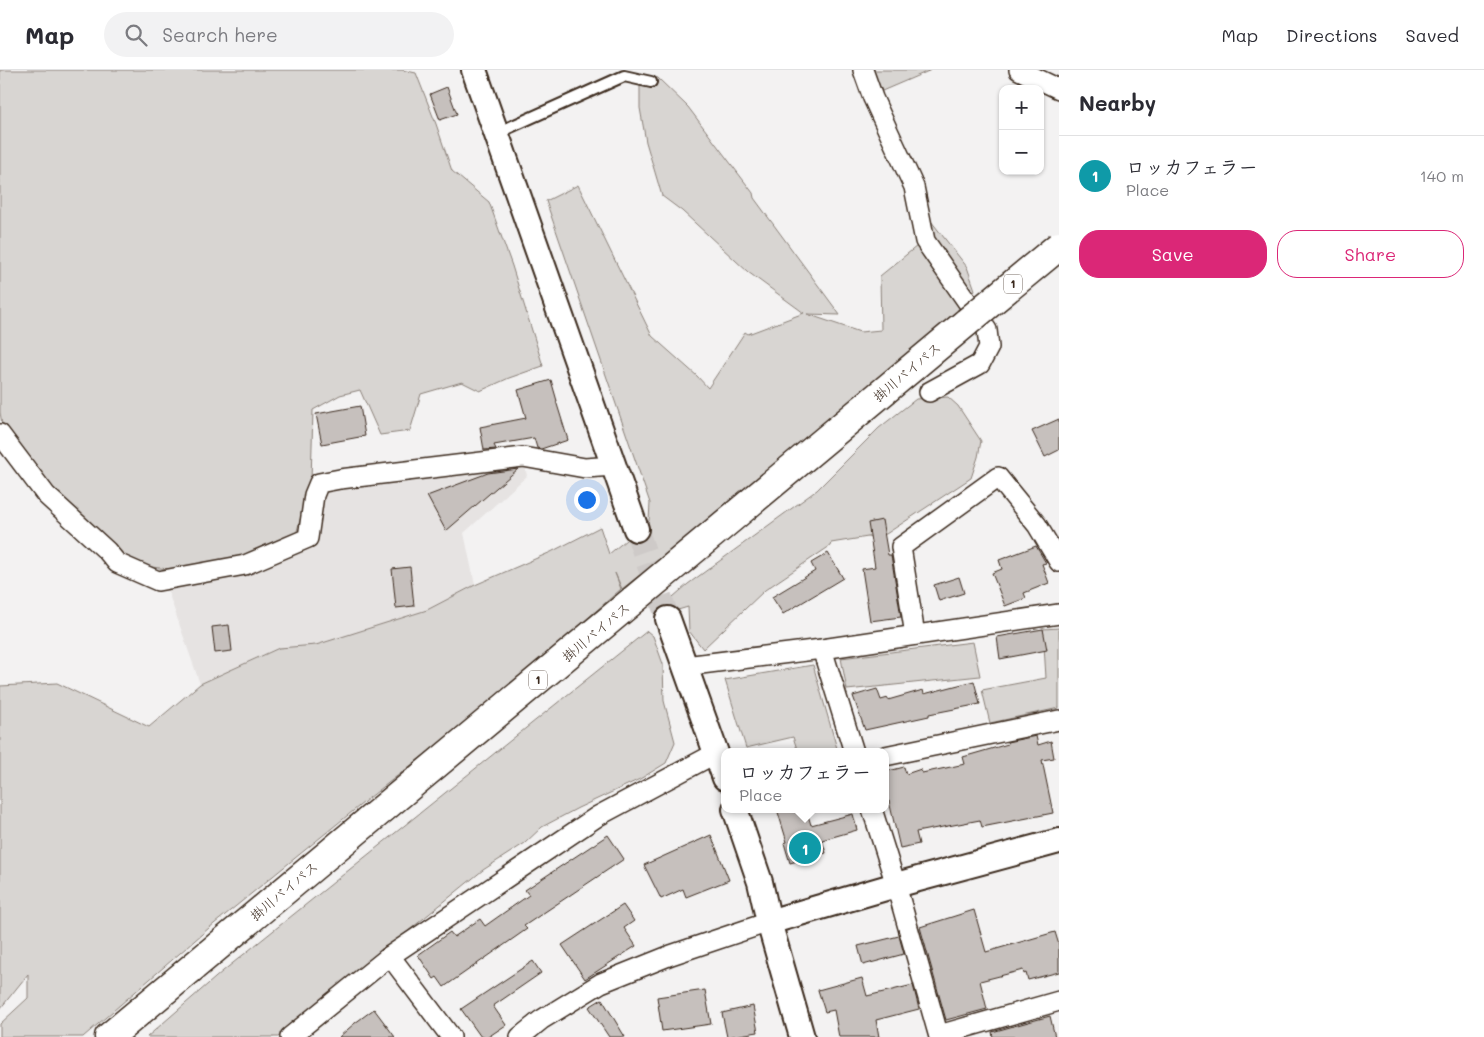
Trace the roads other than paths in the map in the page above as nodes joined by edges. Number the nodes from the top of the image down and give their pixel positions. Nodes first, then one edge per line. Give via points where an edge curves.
1 (474, 70) edge
2 (863, 70) edge
3 (1019, 70) edge
4 (651, 82) dead end
5 (1059, 89) edge
6 (496, 133) junction
7 (1059, 246) edge
8 (929, 392) dead end
9 (0, 434) edge
10 (614, 466) junction
11 (636, 529) tunnel mouth
12 (1059, 562) edge
13 (1059, 614) edge
14 (668, 619) tunnel mouth
15 (915, 635) junction
16 (822, 649) junction
17 (685, 666) junction
18 (1059, 720) edge
19 (853, 748) edge
20 (716, 753) junction
21 (889, 755) edge
22 (721, 767) edge
23 (737, 813) edge
24 (873, 813) edge
25 (1059, 841) edge
26 (896, 885) junction
27 (770, 922) junction
28 (390, 956) junction
29 (1059, 1001) edge
30 (939, 1036) edge
31 (109, 1037) edge
32 (290, 1037) edge
33 (451, 1037) edge
34 (520, 1037) edge
35 (802, 1037) edge

1 - 6 street
2 - 8 street via 914,187 925,241 987,330 989,347 980,364
3 - 5 street
4 - 6 lane via 624,76
6 - 10 street
7 - 31 highway, 掛川バイパス / 1, bridge
9 - 10 street via 46,495 117,563 158,581 245,565 308,538 314,495 320,483 523,457 585,468
10 - 11 street
12 - 15 street via 1037,525 998,477 901,547
13 - 15 street
14 - 17 street
15 - 16 street
16 - 17 street
16 - 19 street
17 - 20 street
18 - 21 street
20 - 22 street
20 - 28 street via 598,816
23 - 27 street
24 - 26 street
25 - 26 street
26 - 27 street
26 - 30 street
27 - 34 street via 671,955 601,983
27 - 35 street
28 - 32 street
28 - 33 street
29 - 30 street

